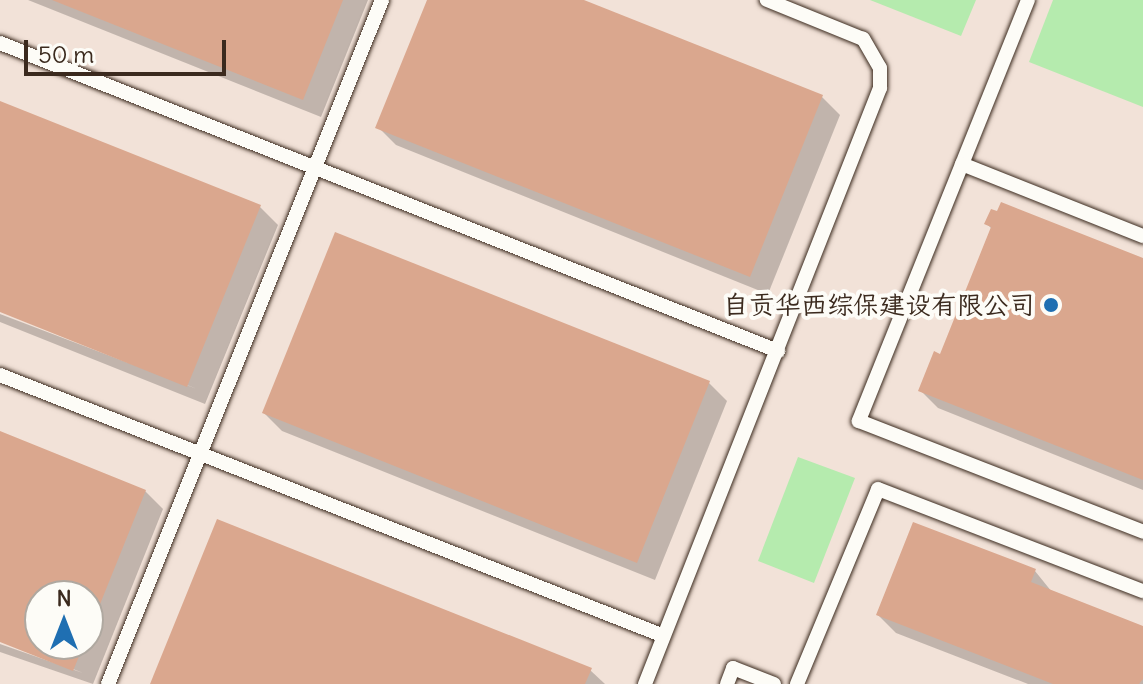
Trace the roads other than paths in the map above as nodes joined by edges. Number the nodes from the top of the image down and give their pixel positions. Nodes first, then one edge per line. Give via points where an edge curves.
1 (382, 0) edge
2 (767, 0) edge
3 (1028, 0) edge
4 (0, 43) edge
5 (962, 164) junction
6 (315, 168) junction
7 (1143, 236) edge
8 (778, 351) junction
9 (0, 375) edge
10 (201, 454) junction
11 (1143, 532) edge
12 (1143, 591) edge
13 (664, 636) junction
14 (108, 684) edge
15 (645, 684) edge
16 (727, 684) edge
17 (774, 684) edge
18 (797, 684) edge

1 - 6 lane
2 - 8 lane via 863,39 880,68 874,111
3 - 5 lane
4 - 6 lane
5 - 7 lane
5 - 11 lane via 859,421
6 - 8 lane
6 - 10 lane
8 - 13 lane
9 - 10 lane
10 - 13 lane
10 - 14 lane
12 - 18 lane via 878,489
13 - 15 lane
16 - 17 lane via 733,668

